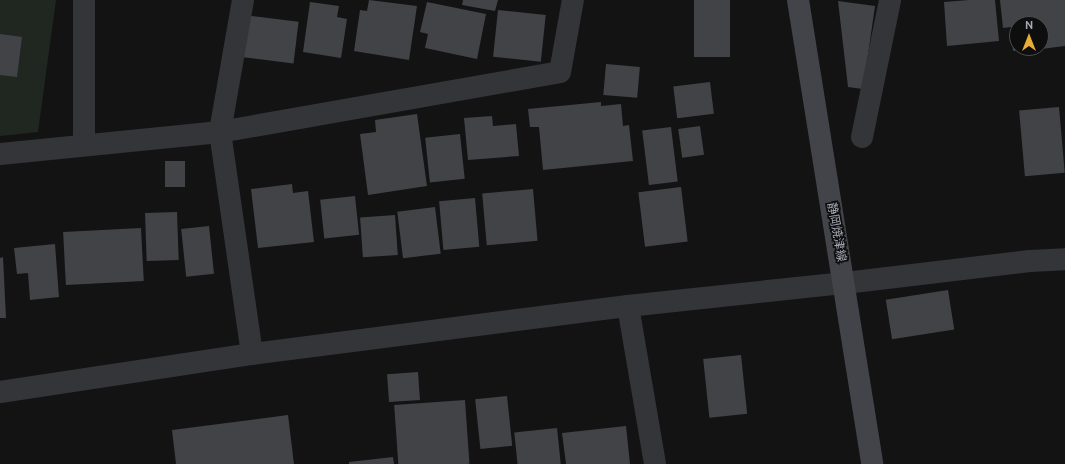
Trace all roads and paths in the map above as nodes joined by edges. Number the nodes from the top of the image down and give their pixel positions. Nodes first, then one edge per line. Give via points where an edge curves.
1 (84, 0) edge
2 (243, 0) edge
3 (573, 0) edge
4 (798, 0) edge
5 (890, 0) edge
6 (220, 132) junction
7 (862, 137) dead end
8 (84, 145) junction
9 (0, 154) edge
10 (1065, 259) edge
11 (845, 283) junction
12 (628, 306) junction
13 (252, 354) junction
14 (0, 392) edge
15 (655, 464) edge
16 (872, 464) edge

1 - 8 street
2 - 6 street
3 - 6 street via 560,72
4 - 11 main road, 静岡焼津線
5 - 7 street
6 - 8 street
6 - 13 street
8 - 9 street
10 - 11 street
11 - 12 street
11 - 16 main road, 静岡焼津線
12 - 13 street
12 - 15 street
13 - 14 street

